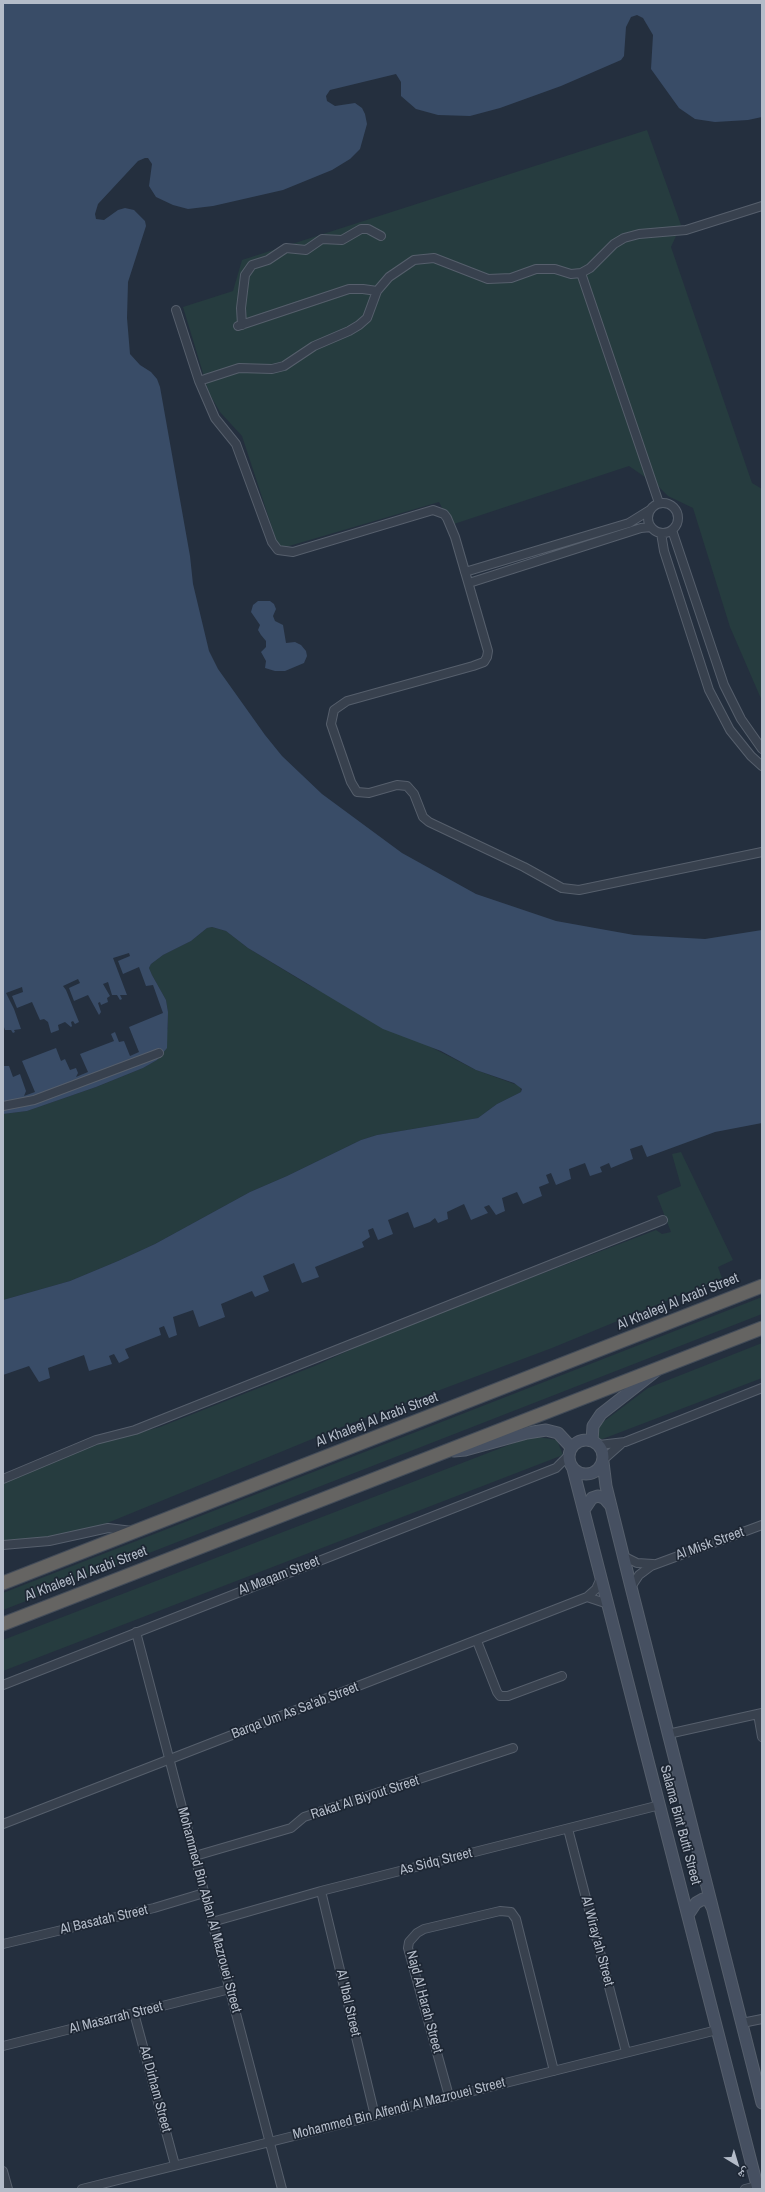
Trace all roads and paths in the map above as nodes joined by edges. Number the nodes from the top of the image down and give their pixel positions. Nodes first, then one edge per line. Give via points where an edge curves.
1 (762, 206) edge
2 (381, 236) dead end
3 (581, 273) junction
4 (377, 291) junction
5 (176, 310) dead end
6 (199, 381) junction
7 (659, 503) junction
8 (650, 510) junction
9 (651, 527) junction
10 (672, 530) junction
11 (661, 533) junction
12 (465, 572) junction
13 (469, 583) junction
14 (762, 749) edge
15 (762, 766) edge
16 (762, 852) edge
17 (159, 1053) dead end
18 (3, 1106) edge
19 (662, 1220) dead end
20 (762, 1286) edge
21 (762, 1328) edge
22 (661, 1368) junction
23 (762, 1388) edge
24 (625, 1442) junction
25 (596, 1443) junction
26 (446, 1451) junction
27 (570, 1451) junction
28 (603, 1460) junction
29 (556, 1468) junction
30 (572, 1468) junction
31 (3, 1479) edge
32 (611, 1506) junction
33 (584, 1510) junction
34 (762, 1525) edge
35 (134, 1532) junction
36 (3, 1545) edge
37 (624, 1556) junction
38 (658, 1563) junction
39 (601, 1578) junction
40 (3, 1583) edge
41 (631, 1587) junction
42 (587, 1597) junction
43 (608, 1604) junction
44 (3, 1624) edge
45 (136, 1632) junction
46 (477, 1641) junction
47 (562, 1676) dead end
48 (3, 1684) edge
49 (760, 1714) edge
50 (668, 1734) junction
51 (762, 1737) edge
52 (513, 1748) dead end
53 (170, 1760) junction
54 (660, 1805) junction
55 (3, 1824) edge
56 (568, 1829) junction
57 (195, 1856) junction
58 (321, 1891) junction
59 (204, 1893) junction
60 (713, 1910) junction
61 (688, 1915) junction
62 (212, 1922) junction
63 (3, 1944) edge
64 (230, 1989) junction
65 (134, 2013) junction
66 (762, 2019) edge
67 (742, 2023) junction
68 (717, 2030) junction
69 (3, 2046) edge
70 (626, 2052) junction
71 (554, 2071) junction
72 (449, 2096) junction
73 (762, 2103) edge
74 (375, 2116) junction
75 (270, 2142) junction
76 (175, 2166) junction
77 (3, 2171) edge
78 (758, 2188) edge
79 (8, 2189) edge
80 (82, 2189) edge
81 (282, 2189) edge
82 (745, 2189) edge

1 - 3 street via 686,230 639,234 624,238
2 - 4 street via 368,229 361,229 342,240 322,239 306,250 286,248 268,260 252,265 245,275 239,326 343,291
3 - 4 street via 536,269 511,278 488,279 434,258 423,258 404,265
3 - 7 street
4 - 6 street via 367,318 359,325 314,346 284,366 272,369 239,368
5 - 6 street
6 - 12 street via 215,418 236,444 272,542 278,550 294,552 436,510 447,518
7 - 8 street
7 - 10 street via 670,505 677,513 678,519
8 - 9 street via 648,522
8 - 12 street via 629,523
9 - 11 street
9 - 13 street
10 - 11 street
10 - 14 street via 724,685 741,719
11 - 15 street via 664,551 709,690 730,730
12 - 13 street
13 - 16 street via 488,651 484,662 347,701 334,710 331,724 351,782 357,792 369,793 397,785 407,786 429,822 562,888 579,890
17 - 18 street via 34,1100
19 - 31 street via 135,1430 96,1440
20 - 35 highway, Al Khaleej Al Arabi Street
21 - 22 highway, Al Khaleej Al Arabi Street
22 - 25 main road via 601,1414 593,1426
22 - 26 highway, Al Khaleej Al Arabi Street
23 - 24 street
24 - 25 street
24 - 28 street
25 - 27 main road via 585,1440 577,1442
25 - 28 main road via 603,1451
26 - 27 main road via 465,1450 546,1430 558,1433
26 - 44 highway, Al Khaleej Al Arabi Street
27 - 29 street, Al Maqam Street
27 - 30 main road
28 - 30 main road via 598,1470 590,1474 581,1474
28 - 32 main road, Salama Bint Butti Street
29 - 30 street, Al Maqam Street
29 - 45 street, Al Maqam Street
30 - 33 main road, Salama Bint Butti Street
32 - 33 main road via 604,1498 598,1496 592,1498
32 - 37 main road, Salama Bint Butti Street
33 - 39 main road, Salama Bint Butti Street
34 - 38 street, Al Misk Street
35 - 36 street via 108,1528 49,1541
35 - 40 highway, Al Khaleej Al Arabi Street
37 - 38 street, Al Misk Street via 642,1564
37 - 41 main road, Salama Bint Butti Street
38 - 41 street, Al Misk Street via 645,1570
39 - 42 street, Barqa Um As Sa'ab Street via 596,1589
39 - 43 main road, Salama Bint Butti Street
41 - 50 main road, Salama Bint Butti Street
42 - 43 street
42 - 46 street, Barqa Um As Sa'ab Street
43 - 54 main road, Salama Bint Butti Street
45 - 48 street, Al Maqam Street
45 - 53 street, Mohammed Bin Ablan Al Mazrouei Street
46 - 47 street via 500,1696 508,1696
46 - 53 street, Barqa Um As Sa'ab Street
49 - 50 street
49 - 51 street
50 - 60 main road, Salama Bint Butti Street
52 - 57 street, Rakat Al Biyout Street via 304,1817 291,1828
53 - 55 street, Barqa Um As Sa'ab Street
53 - 57 street, Mohammed Bin Ablan Al Mazrouei Street
54 - 56 street, As Sidq Street
54 - 61 main road, Salama Bint Butti Street
56 - 58 street, As Sidq Street
56 - 70 street, Al Wiray'ah Street
57 - 59 street, Mohammed Bin Ablan Al Mazrouei Street
58 - 62 street, As Sidq Street
58 - 74 street, Al 'Ibal Street
59 - 62 street, Mohammed Bin Ablan Al Mazrouei Street
59 - 63 street, Al Basatah Street via 154,1908
60 - 61 main road via 709,1901 703,1899 696,1903
60 - 67 main road, Salama Bint Butti Street
61 - 68 main road, Salama Bint Butti Street
62 - 64 street, Mohammed Bin Ablan Al Mazrouei Street
64 - 65 street, Al Masarrah Street
64 - 75 street, Mohammed Bin Ablan Al Mazrouei Street
65 - 69 street, Al Masarrah Street
65 - 76 street, Ad Dirham Street
66 - 67 street
67 - 73 main road, Salama Bint Butti Street
68 - 70 street, Mohammed Bin Alfendi Al Mazrouei Street
68 - 78 main road, Salama Bint Butti Street
70 - 71 street, Mohammed Bin Alfendi Al Mazrouei Street
71 - 72 street, Mohammed Bin Alfendi Al Mazrouei Street
71 - 72 street, Najd Al Harah Street via 516,1919 511,1912 500,1911 424,1930 417,1933 409,1942 408,1948
72 - 74 street, Mohammed Bin Alfendi Al Mazrouei Street
74 - 75 street, Mohammed Bin Alfendi Al Mazrouei Street
75 - 76 street, Mohammed Bin Alfendi Al Mazrouei Street
75 - 81 street, Mohammed Bin Ablan Al Mazrouei Street
76 - 80 street, Mohammed Bin Alfendi Al Mazrouei Street
77 - 79 street
78 - 82 street

